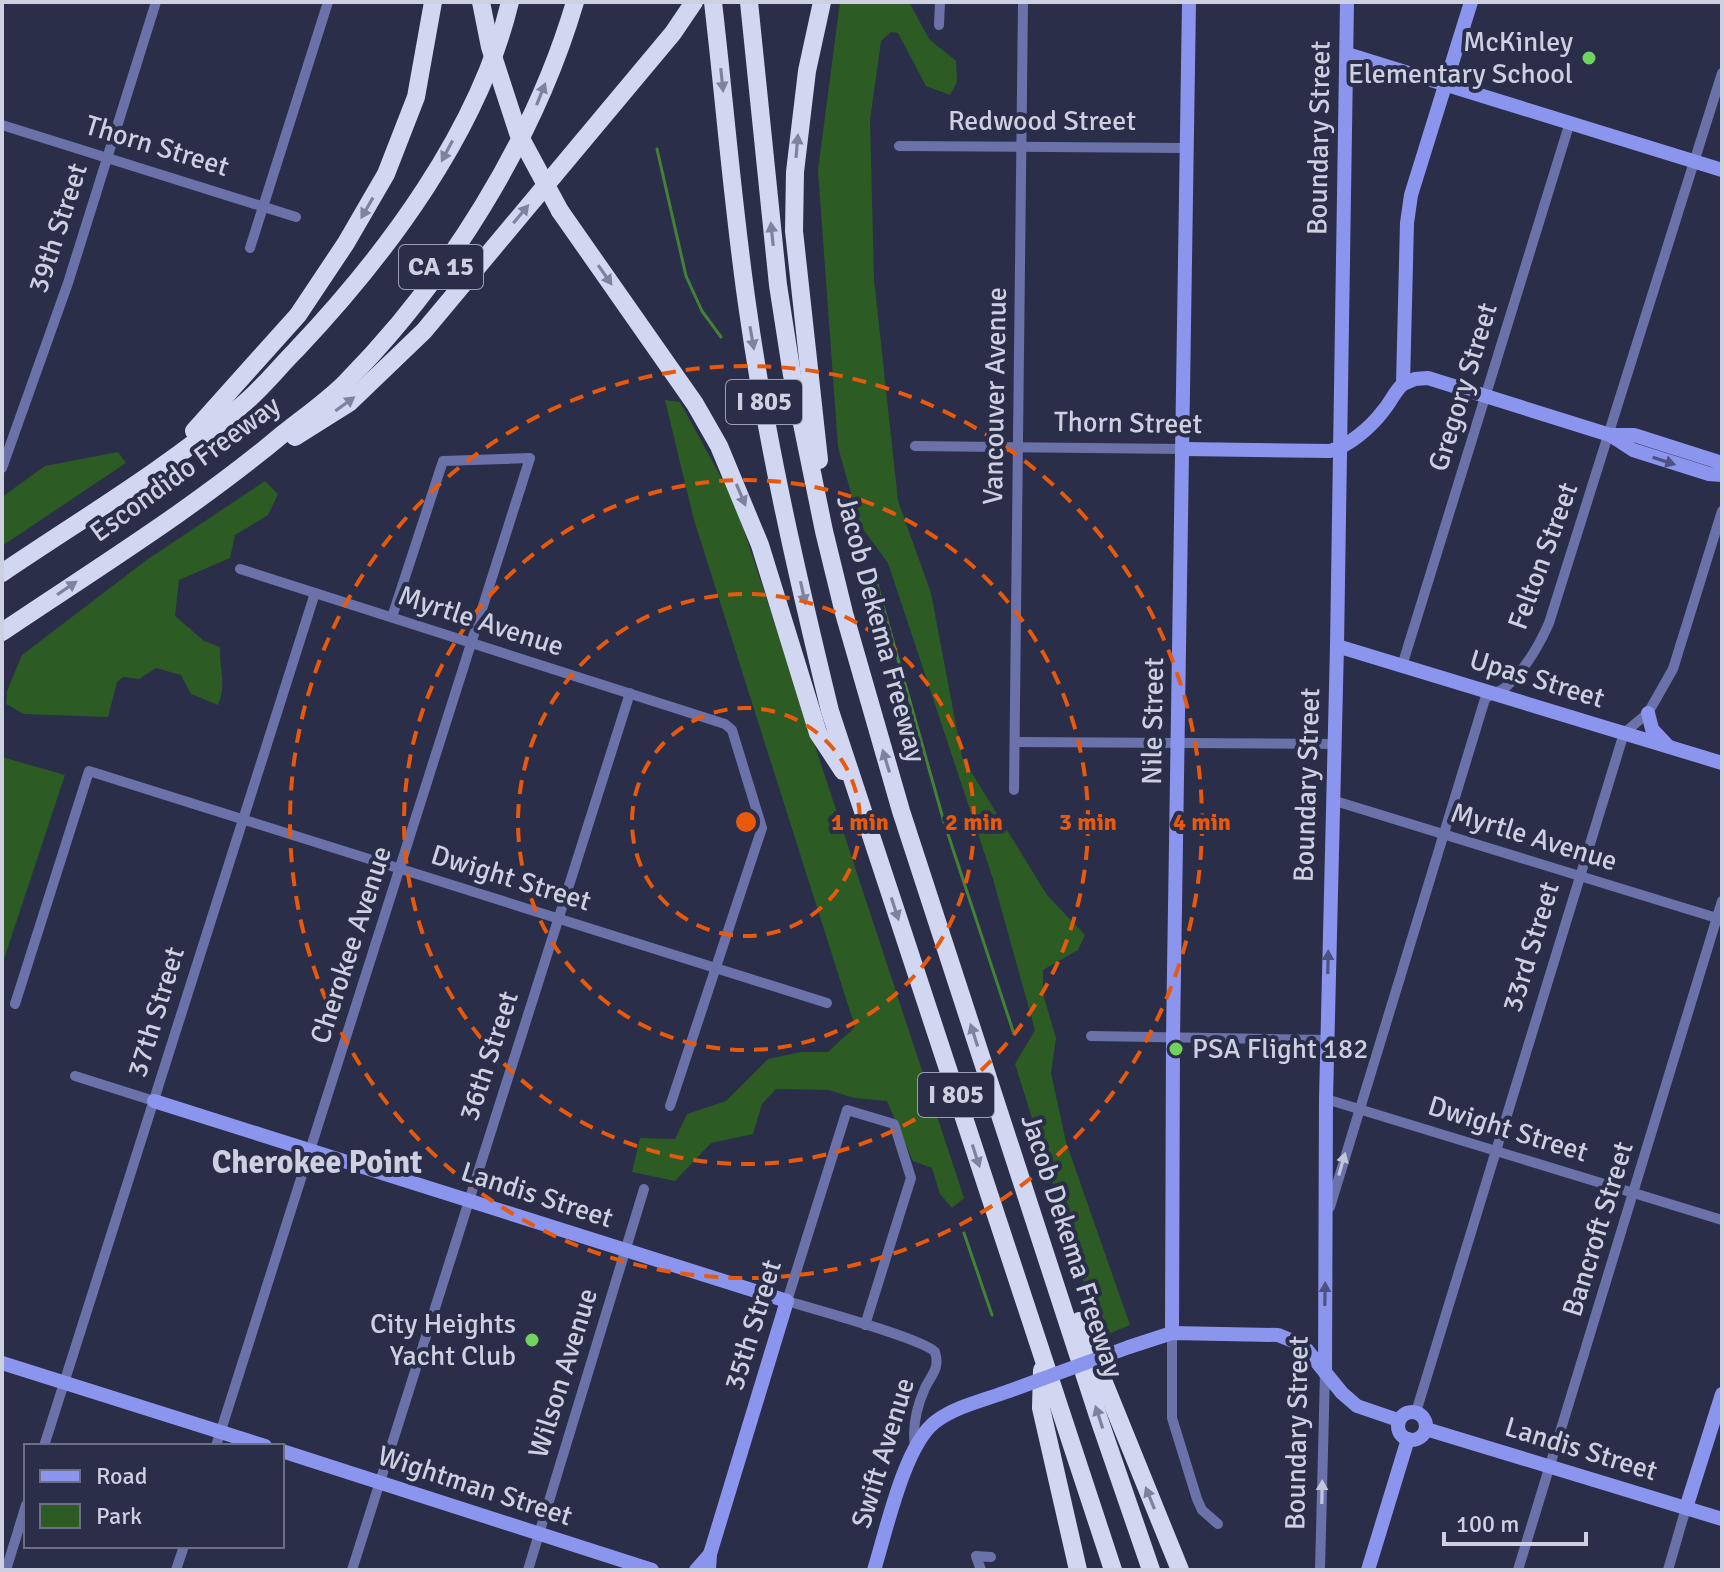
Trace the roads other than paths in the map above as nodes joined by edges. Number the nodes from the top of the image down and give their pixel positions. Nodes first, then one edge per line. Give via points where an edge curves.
1 (156, 2) edge
2 (328, 2) edge
3 (433, 2) edge
4 (481, 2) edge
5 (510, 2) edge
6 (575, 2) edge
7 (694, 2) edge
8 (713, 2) edge
9 (749, 2) edge
10 (822, 2) edge
11 (940, 2) edge
12 (1023, 2) edge
13 (1189, 2) edge
14 (1347, 2) edge
15 (1471, 2) edge
16 (939, 25) dead end
17 (1347, 54) junction
18 (1722, 73) edge
19 (1446, 84) junction
20 (1570, 122) junction
21 (2, 125) edge
22 (899, 146) dead end
23 (1021, 146) junction
24 (1185, 148) junction
25 (107, 158) junction
26 (1695, 161) junction
27 (1722, 170) edge
28 (265, 207) junction
29 (296, 217) dead end
30 (250, 248) dead end
31 (1403, 384) junction
32 (1485, 397) junction
33 (1610, 435) junction
34 (7, 436) edge
35 (915, 446) dead end
36 (1019, 447) junction
37 (1183, 449) junction
38 (1340, 449) junction
39 (169, 460) junction
40 (1722, 463) edge
41 (2, 468) edge
42 (1722, 475) edge
43 (232, 477) junction
44 (1722, 511) edge
45 (240, 569) dead end
46 (2, 573) edge
47 (315, 593) junction
48 (844, 613) junction
49 (392, 617) junction
50 (2, 632) edge
51 (473, 643) junction
52 (1337, 646) junction
53 (1402, 666) junction
54 (630, 693) junction
55 (1492, 693) junction
56 (1648, 713) junction
57 (1624, 733) junction
58 (1015, 742) junction
59 (1179, 743) junction
60 (1333, 744) junction
61 (1668, 747) junction
62 (1722, 763) edge
63 (1014, 790) dead end
64 (857, 794) junction
65 (1332, 800) junction
66 (242, 819) junction
67 (1443, 834) junction
68 (400, 869) junction
69 (1580, 876) junction
70 (1722, 901) edge
71 (558, 918) junction
72 (1719, 919) edge
73 (716, 968) junction
74 (827, 1003) dead end
75 (15, 1004) dead end
76 (1091, 1036) dead end
77 (1173, 1037) junction
78 (1327, 1040) junction
79 (75, 1076) dead end
80 (1326, 1099) junction
81 (154, 1101) junction
82 (670, 1106) dead end
83 (1358, 1109) junction
84 (311, 1151) junction
85 (1496, 1151) junction
86 (644, 1189) dead end
87 (1025, 1189) junction
88 (1634, 1193) junction
89 (469, 1200) junction
90 (1326, 1220) junction
91 (1722, 1220) edge
92 (625, 1250) junction
93 (787, 1301) junction
94 (865, 1325) junction
95 (1172, 1333) junction
96 (935, 1352) joint
97 (1042, 1356) junction
98 (2, 1363) edge
99 (1325, 1372) junction
100 (64, 1382) junction
101 (1722, 1394) edge
102 (1416, 1412) junction
103 (1398, 1420) junction
104 (1426, 1429) junction
105 (219, 1439) edge
106 (1408, 1439) junction
107 (45, 1444) edge
108 (252, 1444) edge
109 (915, 1446) junction
110 (284, 1452) edge
111 (1550, 1467) junction
112 (379, 1482) junction
113 (1686, 1508) junction
114 (24, 1512) edge
115 (1722, 1519) edge
116 (1218, 1524) dead end
117 (539, 1534) junction
118 (183, 1548) edge
119 (710, 1554) junction
120 (991, 1557) dead end
121 (6, 1570) edge
122 (176, 1570) edge
123 (352, 1570) edge
124 (528, 1570) edge
125 (652, 1570) edge
126 (696, 1570) edge
127 (709, 1570) edge
128 (874, 1570) edge
129 (981, 1570) edge
130 (1078, 1570) edge
131 (1113, 1570) edge
132 (1151, 1570) edge
133 (1180, 1570) edge
134 (1320, 1570) edge
135 (1368, 1570) edge
136 (1518, 1570) edge
137 (1668, 1570) edge

1 - 25 street, 39th Street
2 - 28 street
3 -> 39 highway via 416,97 386,174 354,230 298,315
4 -> 64 highway, bridge via 518,133 560,211 719,446 760,545 818,733
5 -> 39 highway, Escondido Freeway / CA 15 via 470,109 435,173 393,233 341,301 243,405
43 -> 6 highway, Escondido Freeway / CA 15 via 343,384 439,271 484,203 536,107
43 -> 7 highway via 349,403 424,331
8 -> 64 highway, I 805 via 748,312 768,425 830,711
48 -> 9 highway, Jacob Dekema Freeway / I 805 via 787,345
48 -> 10 highway via 818,452 794,231 799,124
11 - 16 street
12 - 23 street, Vancouver Avenue
13 - 24 street, Nile Street
14 - 17 street, Boundary Street
15 - 19 street
17 - 19 street
17 - 38 street, Boundary Street
18 - 26 street, Felton Street
19 - 20 street
19 - 31 street via 1411,195
20 - 26 street
20 - 32 street, Gregory Street
21 - 25 street, Thorn Street
22 - 23 street, Redwood Street
23 - 24 street, Redwood Street
23 - 36 street, Vancouver Avenue
24 - 37 street, Nile Street
25 - 28 street, Thorn Street
25 - 34 street, 39th Street via 20,422
26 - 27 street
26 - 33 street, Felton Street
28 - 29 street, Thorn Street
28 - 30 street
31 - 32 street via 1428,378
31 - 38 street via 1385,409
32 - 33 street
32 - 53 street, Gregory Street
33 - 40 street via 1634,435
33 -> 42 street via 1633,450
33 - 55 street, Felton Street via 1549,623 1522,669 1504,689
34 - 41 street, 39th Street
35 - 36 street, Thorn Street
36 - 37 street, Thorn Street
36 - 58 street, Vancouver Avenue
37 - 38 street, Thorn Street
37 - 59 street, Nile Street
38 - 52 street, Boundary Street
39 - 46 highway, Escondido Freeway / CA 15
50 -> 43 highway, Escondido Freeway / CA 15
44 - 56 street via 1673,669
45 - 47 street, Myrtle Avenue
47 - 49 street, Myrtle Avenue
47 - 66 street, 37th Street
87 -> 48 highway, Jacob Dekema Freeway / I 805 via 901,811
49 - 51 street, Myrtle Avenue
49 - 51 street, Cherokee Avenue via 443,461 530,458
51 - 54 street, Myrtle Avenue
51 - 68 street, Cherokee Avenue
52 - 53 street, Upas Street
52 - 60 street, Boundary Street
53 - 55 street, Upas Street
54 - 71 street, 36th Street
54 - 73 street, Myrtle Avenue via 732,730 762,828
55 - 57 street, Upas Street
55 - 67 street, Felton Street via 1485,699
56 - 57 street
56 - 61 street via 1652,729
57 - 61 street, Upas Street
57 - 69 street, 33rd Street
58 - 59 street
58 - 63 street, Vancouver Avenue
59 - 60 street
59 - 77 street, Nile Street
60 - 65 street, Boundary Street
61 - 62 street, Upas Street
64 -> 97 highway, I 805
65 - 67 street, Myrtle Avenue
78 -> 65 street, Boundary Street
66 - 68 street, Dwight Street
66 - 75 street, Dwight Street via 89,771
66 - 81 street, 37th Street
67 - 69 street, Myrtle Avenue
67 - 83 street, Felton Street
68 - 71 street, Dwight Street
68 - 84 street, Cherokee Avenue
69 - 72 street, Myrtle Avenue
69 - 85 street, 33rd Street
70 - 72 street, Bancroft Street
71 - 73 street, Dwight Street
71 - 89 street, 36th Street
72 - 88 street, Bancroft Street
73 - 74 street, Dwight Street
73 - 82 street
76 - 77 street
77 - 78 street
77 - 95 street, Nile Street
78 - 80 street, Boundary Street
79 - 81 street, Landis Street
80 - 83 street, Dwight Street
80 - 90 street, Boundary Street
81 - 84 street, Landis Street
81 - 100 street, 37th Street
83 - 85 street, Dwight Street
90 -> 83 street, Felton Street
84 - 89 street, Landis Street
84 - 105 street, Cherokee Avenue
85 - 88 street, Dwight Street
85 - 102 street, 33rd Street
86 - 92 street, Wilson Avenue
132 -> 87 highway, Jacob Dekema Freeway / I 805
133 -> 87 highway
88 - 91 street, Dwight Street
88 - 111 street, Bancroft Street
89 - 92 street, Landis Street
89 - 112 street, 36th Street
99 -> 90 street, Boundary Street
92 - 93 street, Landis Street
92 - 117 street, Wilson Avenue
93 - 94 street, Landis Street
93 - 94 street, 35th Street via 847,1110 894,1124 911,1178
93 - 119 street, 35th Street
94 - 96 street, Landis Street
95 - 99 street via 1278,1335 1298,1343
95 - 109 street, bridge via 955,1411 937,1420
95 - 116 street, Nile Street via 1172,1418 1197,1499
96 - 109 street, Swift Avenue via 936,1370 914,1423
97 - 130 highway via 1041,1408
97 - 131 highway, I 805
98 - 100 street
99 - 103 street via 1357,1406
134 -> 99 street, Boundary Street
100 - 105 street
100 - 107 street, 37th Street
101 - 113 street
102 - 103 street
102 - 104 street
103 - 106 street via 1398,1431
104 - 106 street via 1419,1438
104 - 111 street, Landis Street
105 - 108 street
106 - 135 street
109 - 128 street, Swift Avenue
110 - 112 street, Wightman Street
111 - 113 street, Landis Street
111 - 136 street, Bancroft Street
112 - 117 street, Wightman Street
112 - 123 street, 36th Street
113 - 115 street, Landis Street
113 - 137 street
114 - 121 street
117 - 124 street, Wilson Avenue
117 - 125 street, Wightman Street
118 - 122 street
119 - 126 street, 35th Street
119 - 127 street, 35th Street
120 - 129 street via 976,1556

